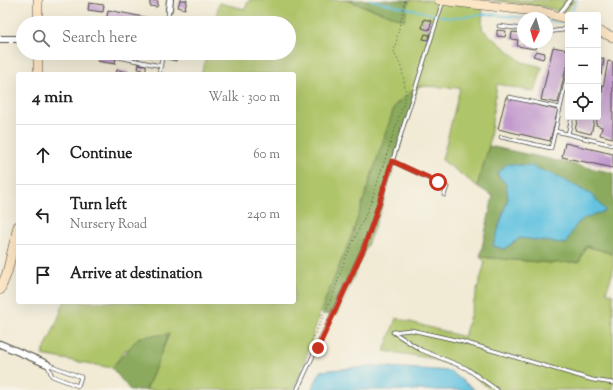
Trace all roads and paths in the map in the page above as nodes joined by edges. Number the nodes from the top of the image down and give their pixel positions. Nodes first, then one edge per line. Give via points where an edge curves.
1 (38, 0) edge
2 (170, 0) edge
3 (405, 0) edge
4 (441, 0) edge
5 (570, 0) edge
6 (169, 8) joint
7 (558, 15) junction
8 (38, 16) edge
9 (168, 16) edge
10 (565, 18) edge
11 (499, 26) dead end
12 (517, 28) edge
13 (565, 28) edge
14 (553, 31) edge
15 (601, 32) edge
16 (613, 37) edge
17 (16, 39) edge
18 (0, 40) edge
19 (38, 60) edge
20 (132, 60) edge
21 (162, 60) edge
22 (161, 66) junction
23 (38, 72) edge
24 (160, 72) edge
25 (565, 84) edge
26 (509, 97) dead end
27 (560, 108) junction
28 (571, 120) edge
29 (555, 131) junction
30 (568, 134) junction
31 (500, 137) dead end
32 (613, 145) edge
33 (392, 161) junction
34 (444, 195) dead end
35 (16, 235) edge
36 (0, 290) edge
37 (0, 344) edge
38 (318, 348) junction
39 (47, 364) junction
40 (613, 383) edge
41 (297, 390) edge
42 (497, 390) edge

1 - 8 main road
2 - 6 street
3 - 38 path via 394,52 402,69 405,99 370,205 311,343
4 - 7 main road
4 - 33 lane via 438,19
5 - 7 lane
6 - 9 lane
7 - 10 main road
11 - 12 lane
13 - 14 lane
15 - 16 main road
17 - 18 street
19 - 23 main road
20 - 22 lane
21 - 22 lane
22 - 24 lane
25 - 27 lane
26 - 27 lane
27 - 29 lane
28 - 30 lane
29 - 30 lane
29 - 31 lane via 551,148
30 - 32 lane
33 - 34 lane via 447,187
33 - 38 lane via 363,250
35 - 36 main road via 7,273
37 - 39 street
38 - 41 lane
39 - 39 lane via 52,376 78,386 81,377
40 - 42 lane via 592,380 460,341 411,330 393,332 421,350 466,368

